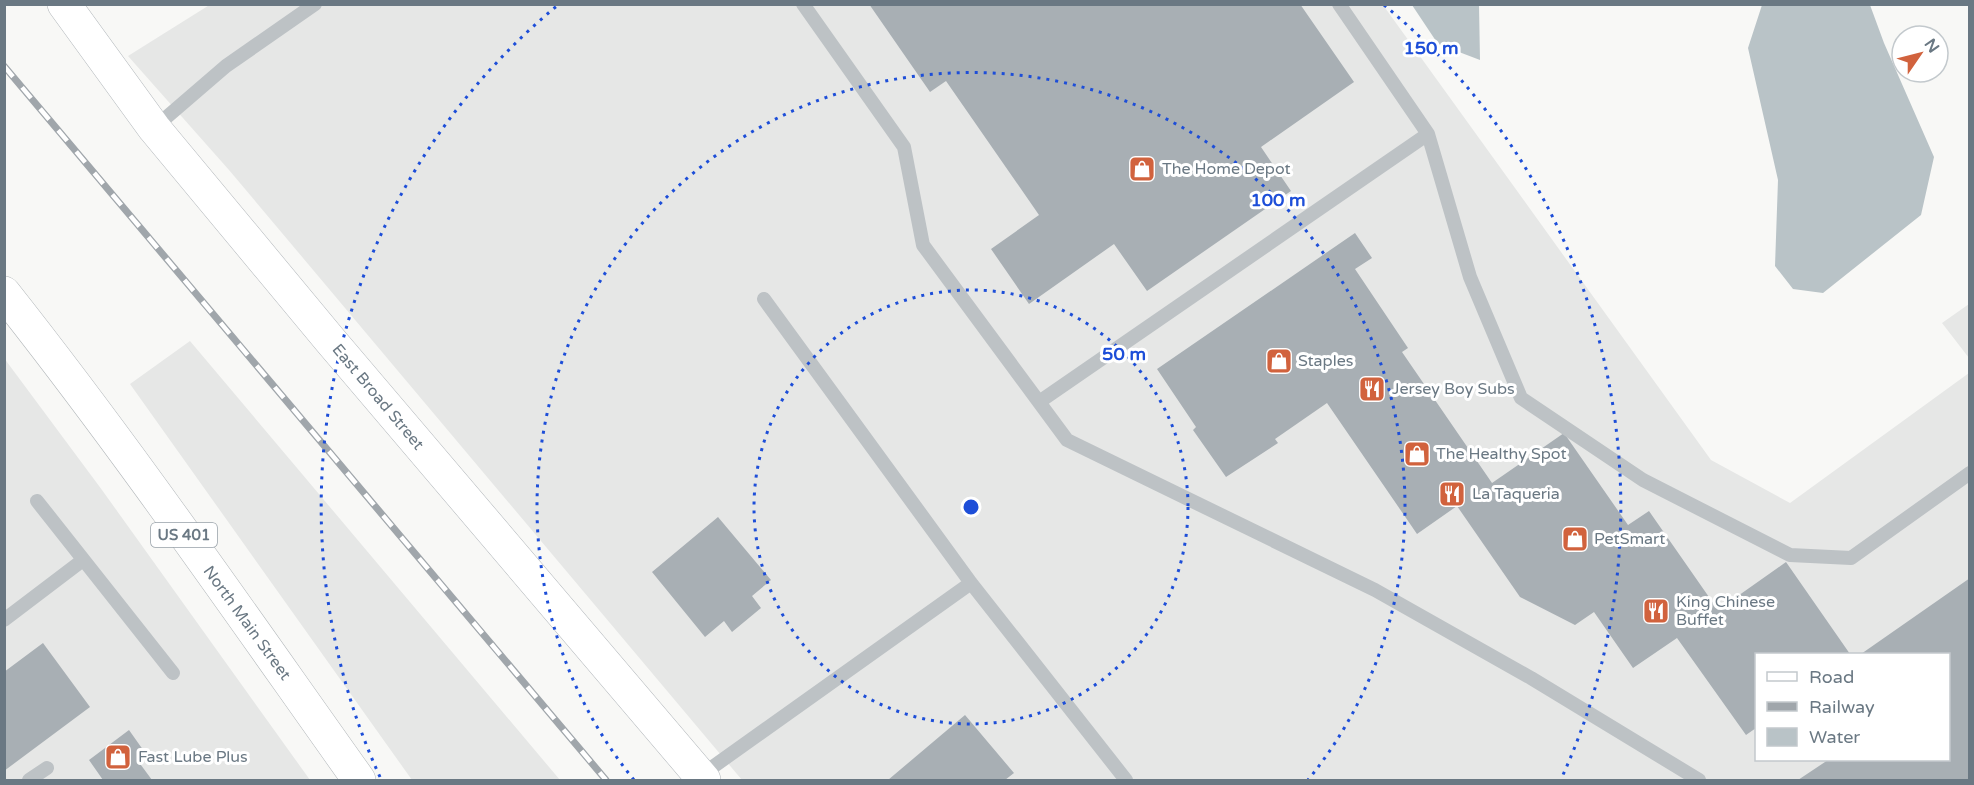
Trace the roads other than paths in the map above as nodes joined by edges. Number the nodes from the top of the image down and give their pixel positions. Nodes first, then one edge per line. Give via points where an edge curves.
1 (64, 4) edge
2 (315, 4) edge
3 (803, 4) edge
4 (1339, 4) edge
5 (154, 128) junction
6 (1428, 134) junction
7 (4, 293) edge
8 (764, 299) dead end
9 (1039, 402) junction
10 (1970, 473) edge
11 (37, 501) dead end
12 (83, 561) junction
13 (971, 583) junction
14 (4, 620) edge
15 (173, 673) dead end
16 (47, 768) dead end
17 (702, 778) edge
18 (29, 780) edge
19 (359, 780) edge
20 (1126, 780) edge
21 (1699, 780) edge

1 - 5 main road, East Broad Street
2 - 5 lane via 226,66
3 - 9 lane via 904,147 923,245
4 - 6 lane
5 - 17 main road, East Broad Street
6 - 9 lane
6 - 10 lane via 1470,277 1521,398 1643,480 1790,555 1851,558
7 - 19 main road, North Main Street / US 401 via 94,410
8 - 13 lane
9 - 21 lane via 1067,440 1376,590
11 - 12 lane
12 - 14 lane
12 - 15 lane
13 - 17 lane
13 - 20 lane
16 - 18 lane

